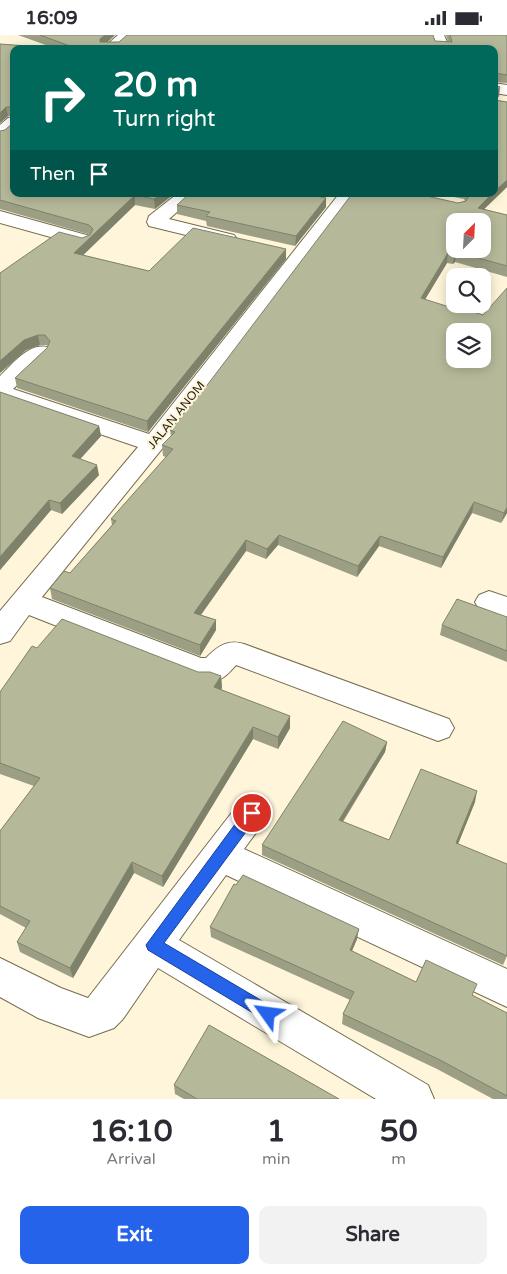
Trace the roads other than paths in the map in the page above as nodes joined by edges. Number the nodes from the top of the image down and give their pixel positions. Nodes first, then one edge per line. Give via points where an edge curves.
1 (127, 35) edge
2 (114, 45) edge
3 (184, 198) edge
4 (336, 198) edge
5 (0, 217) edge
6 (83, 240) edge
7 (242, 243) edge
8 (278, 250) edge
9 (302, 255) junction
10 (39, 352) dead end
11 (0, 388) edge
12 (0, 392) edge
13 (153, 444) junction
14 (23, 601) junction
15 (0, 633) edge
16 (438, 728) dead end
17 (252, 813) dead end
18 (220, 855) junction
19 (153, 945) junction
20 (0, 977) edge
21 (507, 988) edge
22 (414, 1099) edge

1 - 2 street
3 - 7 street via 156,222
4 - 9 street, JALAN ANOM
5 - 6 street
8 - 9 street
9 - 13 street, JALAN ANOM
10 - 11 street
12 - 13 street
13 - 14 street, JALAN ANOM
14 - 15 street, JALAN ANOM
14 - 16 street via 199,670 214,670 230,653 240,653
17 - 18 street
18 - 19 street
18 - 21 street
19 - 20 street via 109,1005 100,1014 88,1018 52,1004
19 - 22 street

